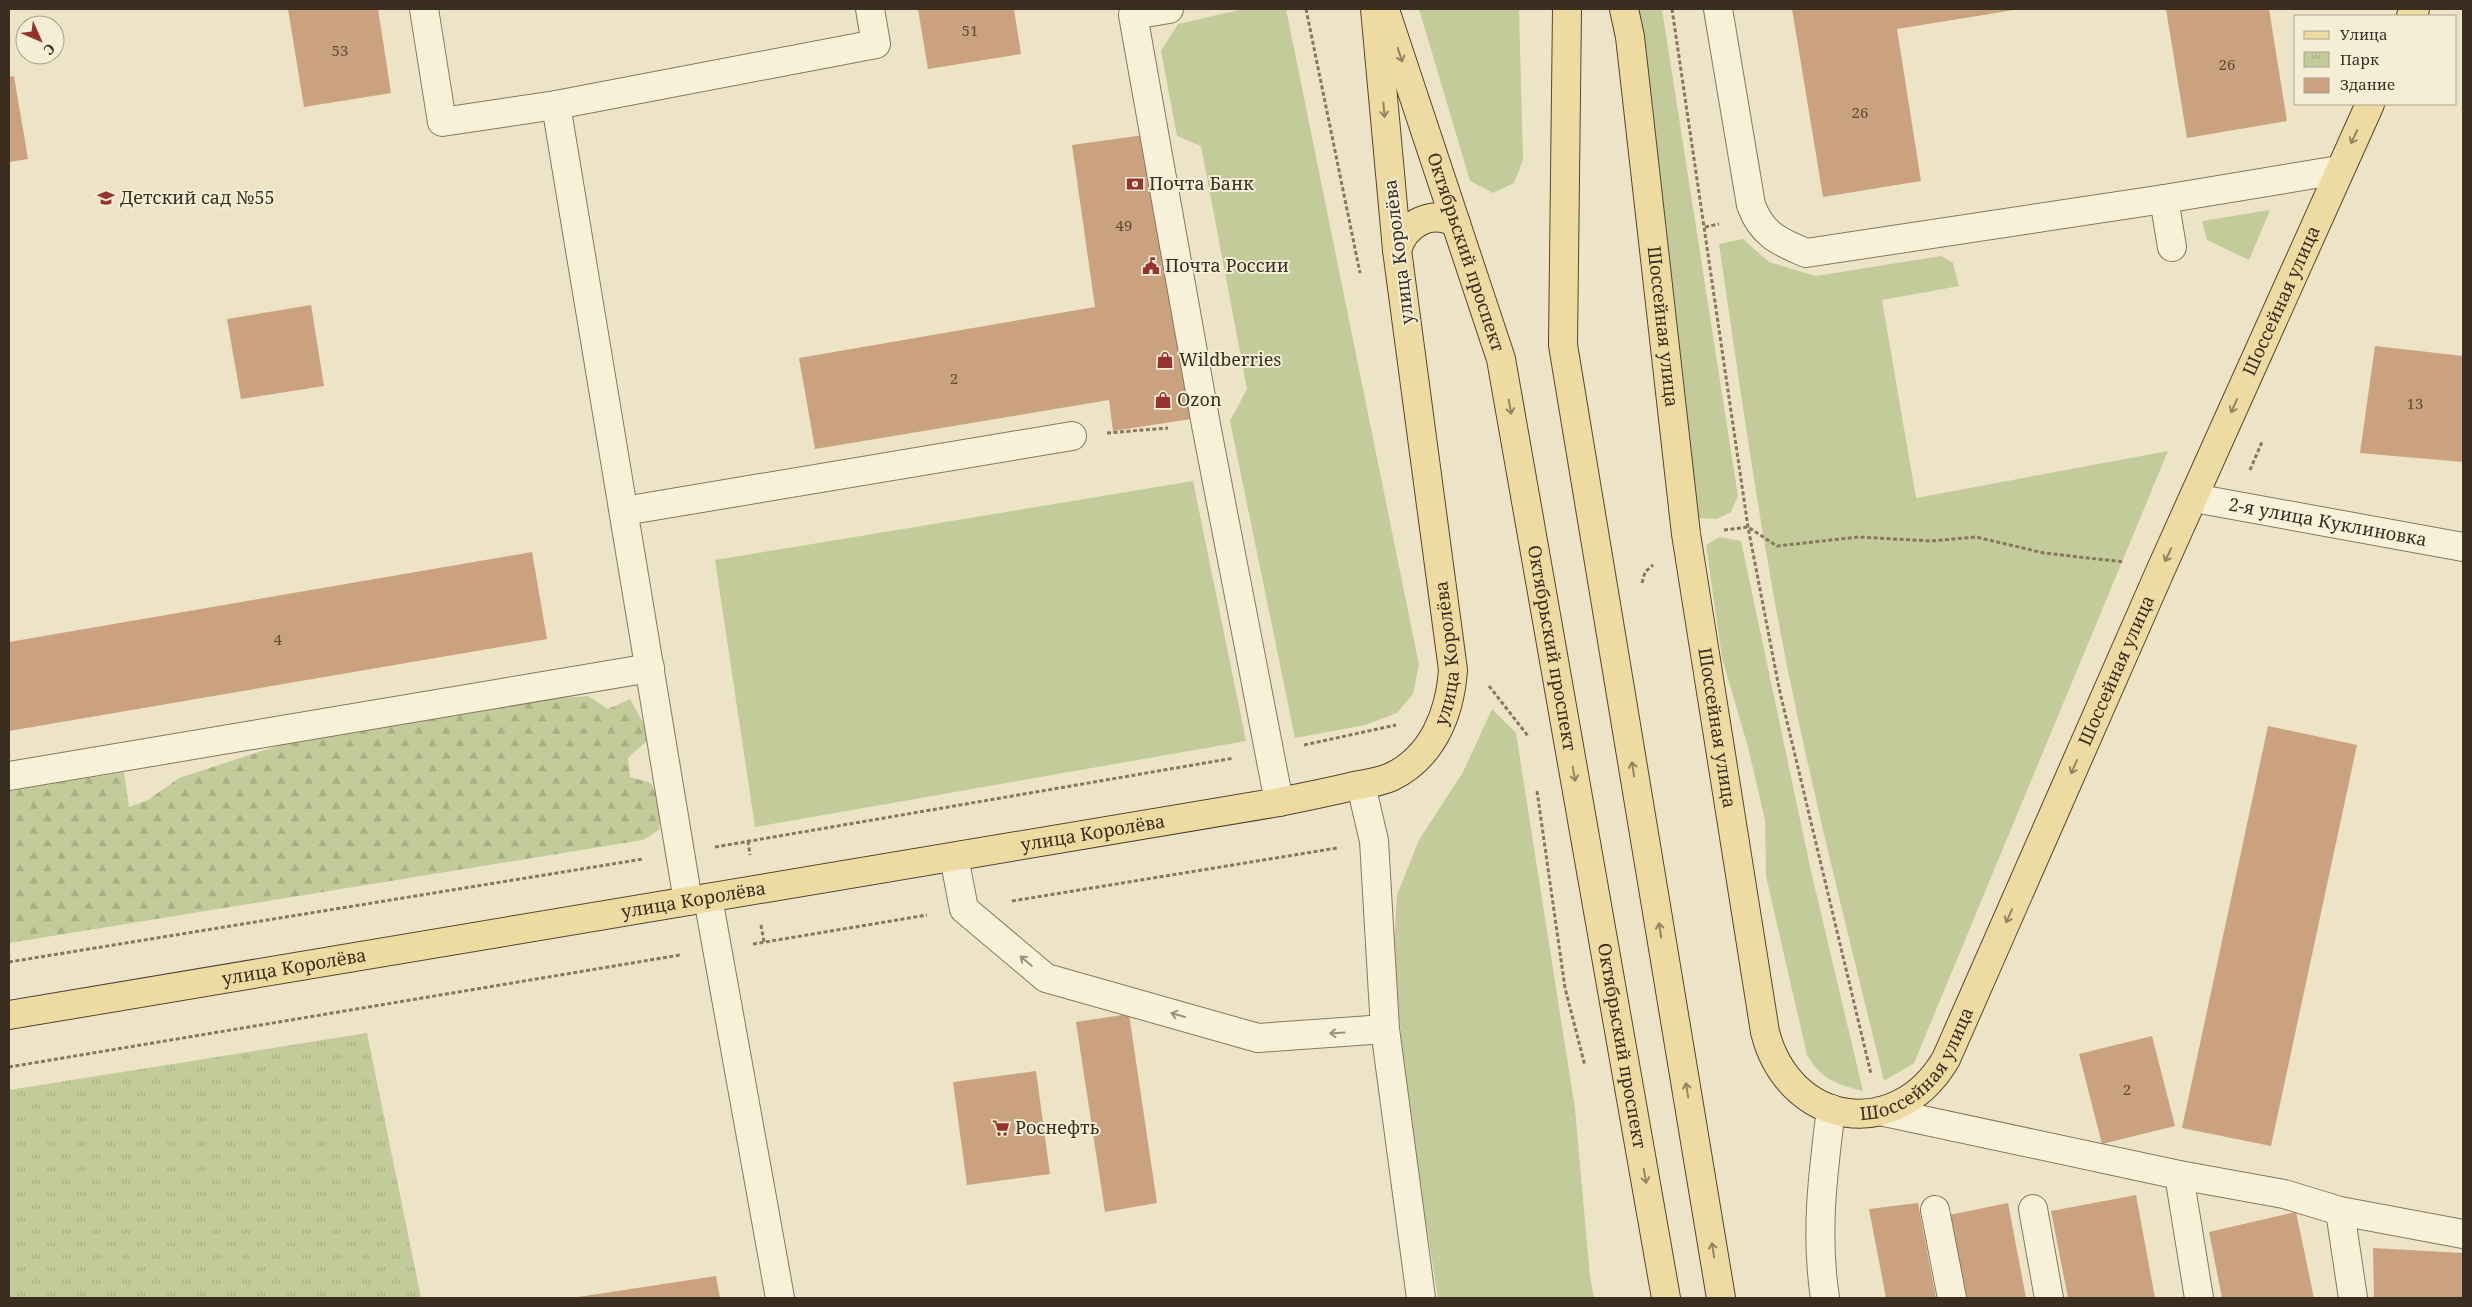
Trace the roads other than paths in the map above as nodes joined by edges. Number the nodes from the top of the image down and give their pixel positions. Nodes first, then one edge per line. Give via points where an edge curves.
1 (424, 9) edge
2 (870, 9) edge
3 (1169, 9) edge
4 (1375, 9) edge
5 (1385, 9) edge
6 (1566, 9) edge
7 (1624, 9) edge
8 (1718, 9) edge
9 (556, 105) junction
10 (2370, 105) edge
11 (2339, 170) junction
12 (2164, 199) junction
13 (1456, 223) junction
14 (2172, 247) dead end
15 (1397, 250) junction
16 (1072, 436) road end
17 (2194, 498) junction
18 (624, 511) junction
19 (2463, 547) edge
20 (650, 668) junction
21 (9, 776) edge
22 (1361, 785) junction
23 (1279, 802) junction
24 (954, 857) junction
25 (698, 900) junction
26 (9, 1015) edge
27 (1386, 1030) junction
28 (1831, 1109) junction
29 (1880, 1111) junction
30 (2179, 1175) junction
31 (2033, 1209) dead end
32 (1935, 1210) dead end
33 (2340, 1211) junction
34 (2463, 1234) edge
35 (780, 1298) edge
36 (1421, 1298) edge
37 (1666, 1298) edge
38 (1721, 1298) edge
39 (1825, 1298) edge
40 (1952, 1298) edge
41 (2049, 1298) edge
42 (2199, 1298) edge
43 (2353, 1298) edge

1 - 9 street via 442,122
2 - 9 street via 876,44
3 - 23 street via 1133,15 1206,425
4 -> 15 main road, улица Королёва
5 -> 13 main road, Октябрьский проспект
38 -> 6 main road via 1563,346
7 - 28 main road, Шоссейная улица via 1630,37 1686,534 1765,1032 1779,1069 1792,1085
8 - 12 street via 1757,220 1776,240 1806,254
9 - 18 street
10 -> 11 main road, Шоссейная улица
11 - 12 street
11 -> 17 main road, Шоссейная улица
12 - 14 street
13 - 15 main road via 1438,218 1419,221 1401,238
13 -> 37 main road, Октябрьский проспект via 1501,359
15 - 22 main road, улица Королёва via 1451,644 1452,691 1437,732 1424,750 1390,777
16 - 18 street
17 - 19 street, 2-я улица Куклиновка
17 -> 29 main road, Шоссейная улица via 1946,1059 1930,1083 1919,1092
18 - 20 street
20 - 21 street
20 - 25 street via 680,852
22 - 23 main road, улица Королёва
22 - 27 street via 1374,842
23 - 24 main road, улица Королёва
24 - 25 main road, улица Королёва
27 -> 24 street via 1258,1038 1046,978 964,909
25 - 26 main road, улица Королёва
25 - 35 street
27 - 36 street
28 - 29 main road, Шоссейная улица via 1850,1113
28 - 39 street via 1820,1198 1820,1267
29 - 30 street
30 - 33 street via 2284,1194
30 - 42 street
31 - 41 street
32 - 40 street
33 - 34 street
33 - 43 street

